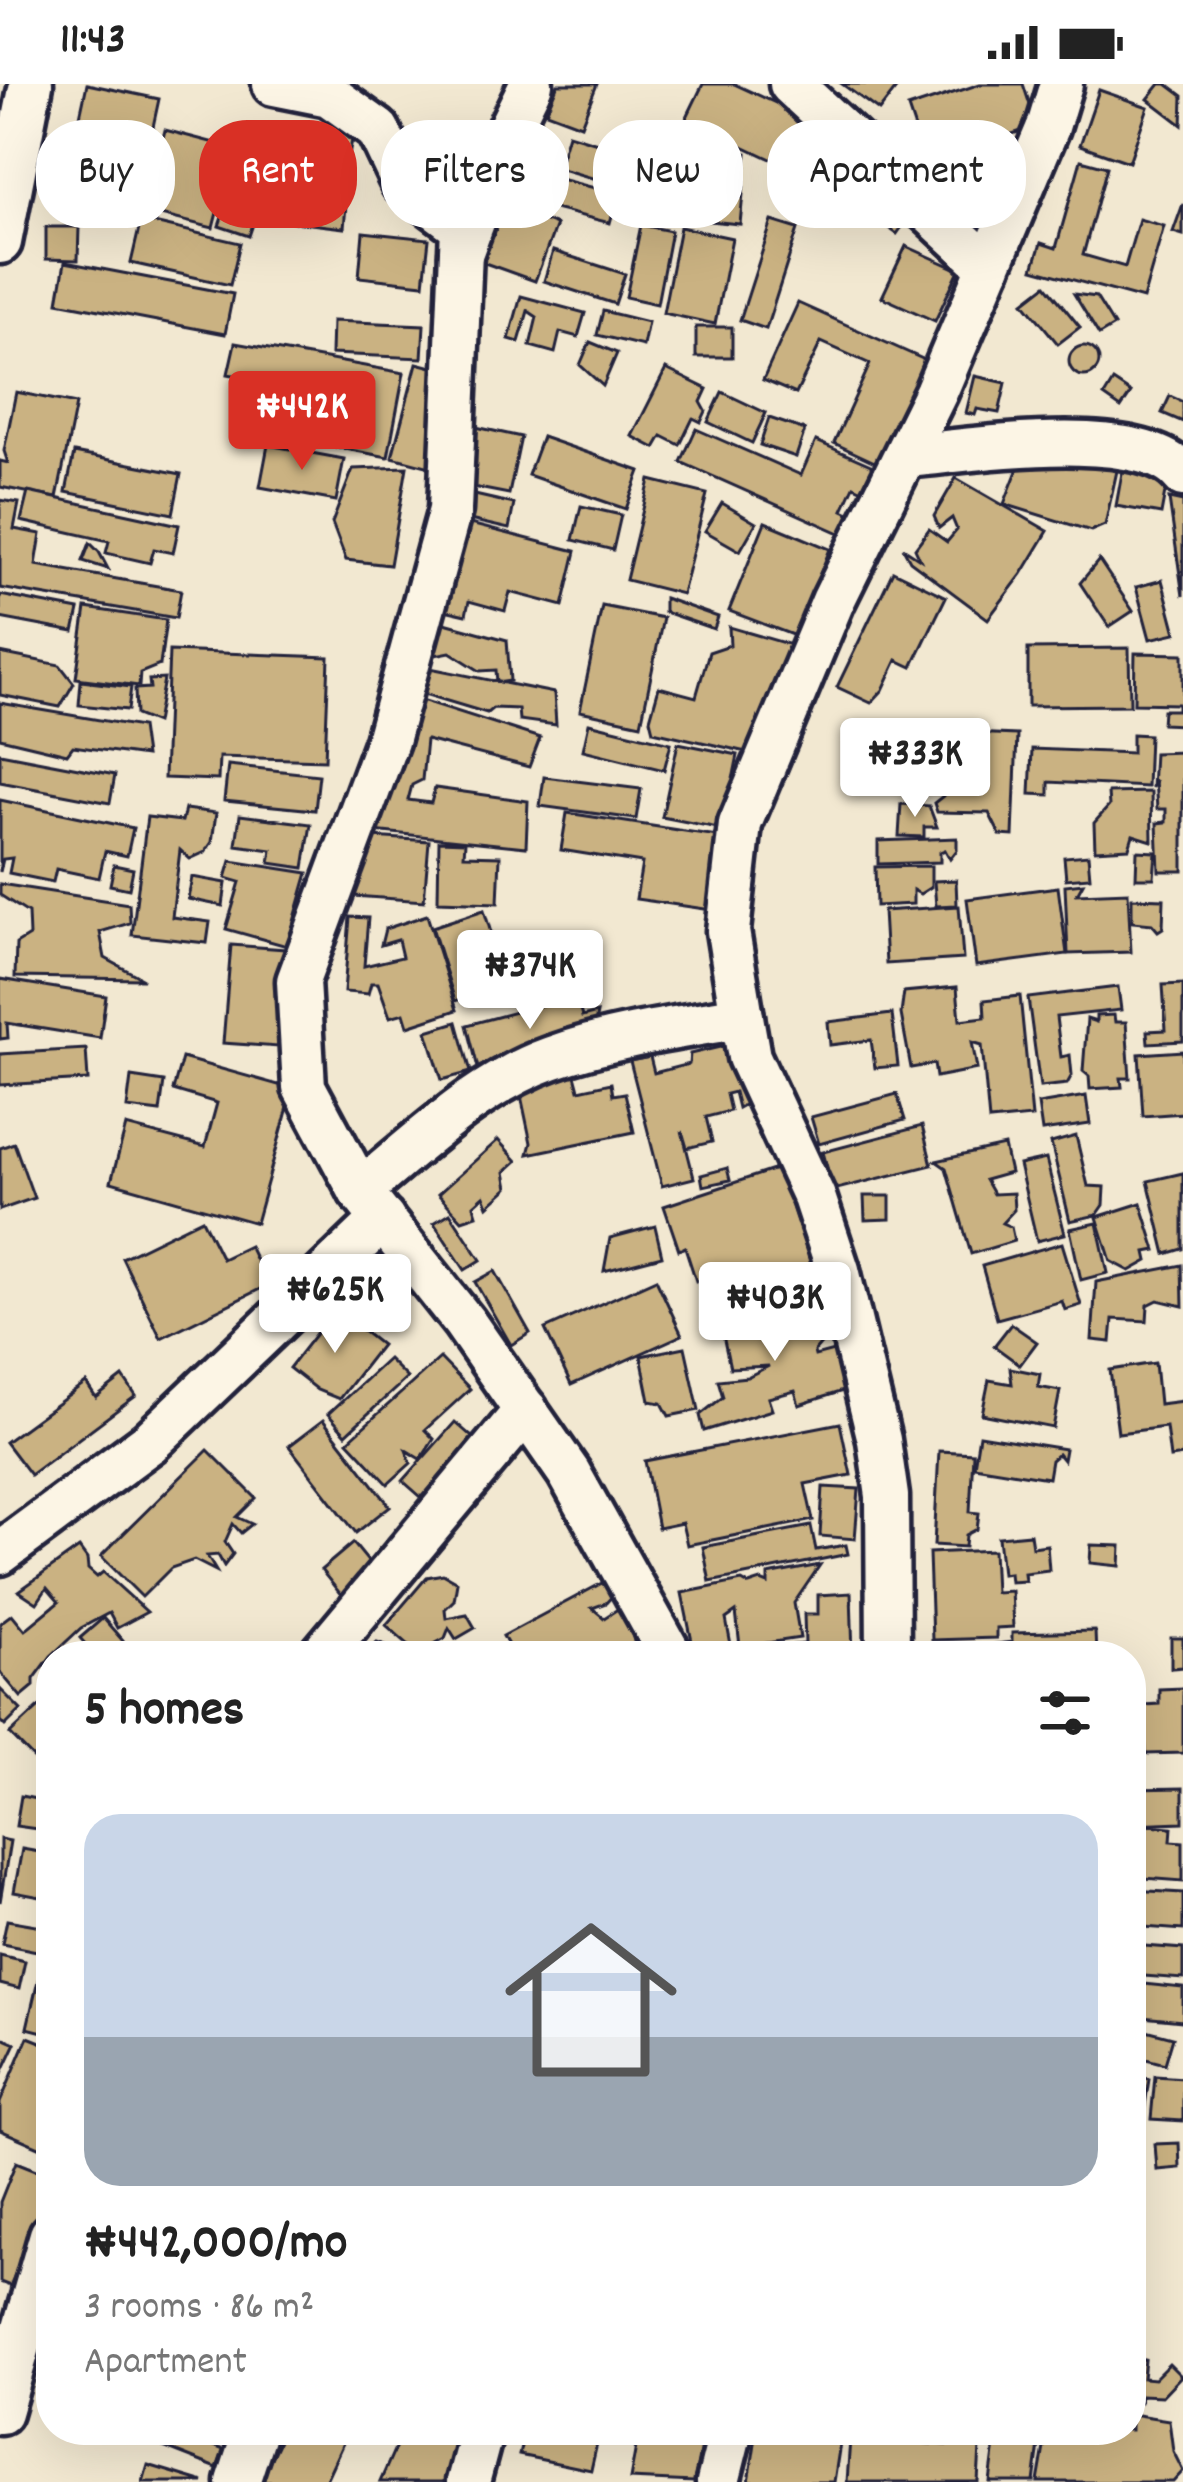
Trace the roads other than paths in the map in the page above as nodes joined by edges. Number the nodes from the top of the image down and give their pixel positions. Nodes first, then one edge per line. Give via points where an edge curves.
1 (31, 84) edge
2 (274, 84) edge
3 (531, 84) edge
4 (791, 84) edge
5 (1061, 84) edge
6 (0, 242) edge
7 (459, 261) junction
8 (988, 267) junction
9 (906, 456) junction
10 (1183, 475) edge
11 (742, 1017) junction
12 (371, 1205) junction
13 (526, 1410) junction
14 (0, 1553) edge
15 (333, 1641) edge
16 (663, 1641) edge
17 (888, 1641) edge
18 (36, 2287) edge
19 (0, 2413) edge
20 (250, 2445) edge
21 (478, 2445) edge
22 (727, 2445) edge
23 (238, 2482) edge
24 (468, 2482) edge
25 (718, 2482) edge

1 - 6 street
2 - 7 street via 329,94 378,130 403,183 462,227
3 - 7 street
4 - 8 street
5 - 8 street
7 - 12 street via 450,510 387,740 298,981 304,1087
8 - 9 street
9 - 10 street via 1104,444 1160,456
9 - 11 street via 833,602 740,824 728,932
11 - 12 street via 547,1059 470,1101
11 - 17 street via 749,1057 832,1252 879,1440
12 - 13 street
12 - 14 street via 150,1442
13 - 15 street
13 - 16 street
18 - 19 street
20 - 23 street
21 - 24 street
22 - 25 street

